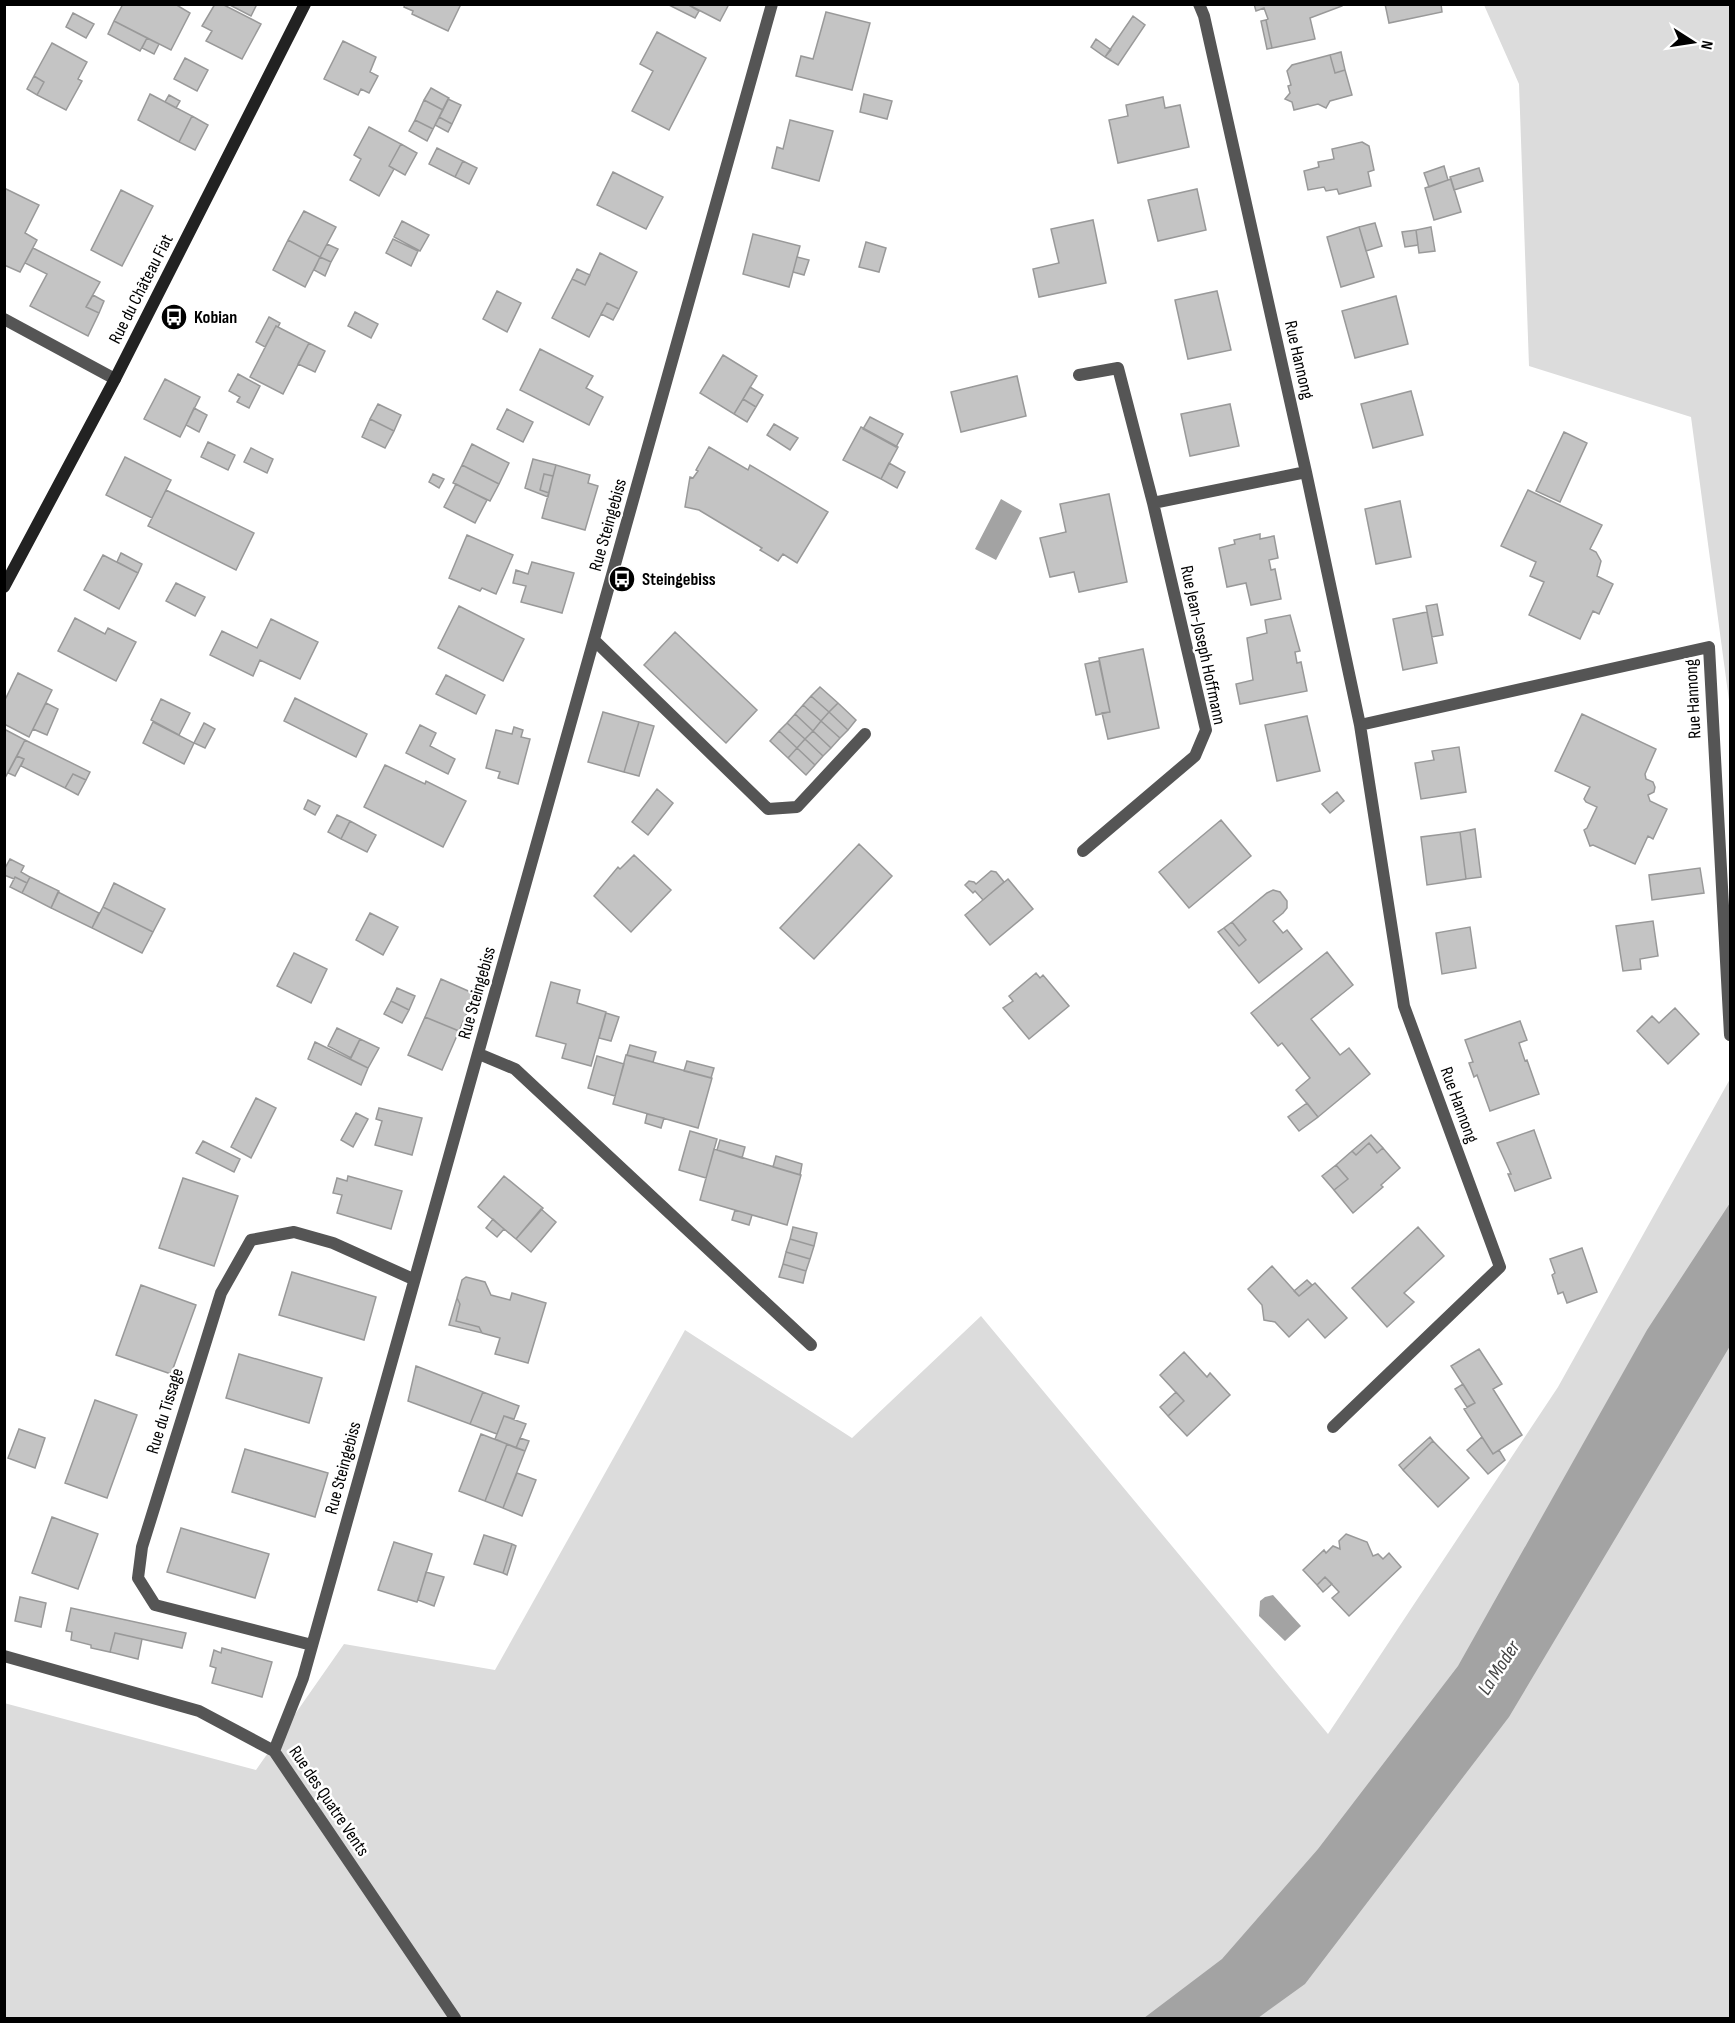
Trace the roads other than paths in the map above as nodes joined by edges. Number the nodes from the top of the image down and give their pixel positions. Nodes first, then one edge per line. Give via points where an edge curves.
1 (305, 4) edge
2 (772, 4) edge
3 (1199, 4) edge
4 (4, 319) edge
5 (1078, 375) dead end
6 (115, 379) junction
7 (1306, 472) junction
8 (1153, 503) junction
9 (4, 587) edge
10 (594, 640) junction
11 (1360, 725) junction
12 (865, 734) dead end
13 (1083, 850) dead end
14 (1731, 1035) edge
15 (479, 1054) junction
16 (413, 1279) junction
17 (811, 1345) dead end
18 (1333, 1427) dead end
19 (312, 1646) junction
20 (4, 1656) edge
21 (274, 1751) junction
22 (455, 2019) edge

1 - 6 street, Rue du Château Fiat
2 - 10 street, Rue Steingebiss
3 - 7 street, Rue Hannong
4 - 6 street
5 - 8 street, Rue Jean-Joseph Hoffmann via 1118,368
6 - 9 street, Rue du Château Fiat
7 - 8 street
7 - 11 street, Rue Hannong
8 - 13 street, Rue Jean-Joseph Hoffmann via 1206,730 1195,756
10 - 12 street via 768,809 797,807
10 - 15 street, Rue Steingebiss
11 - 14 street, Rue Hannong via 1709,647
11 - 18 street, Rue Hannong via 1404,1006 1500,1267
15 - 16 street, Rue Steingebiss
15 - 17 street, Rue Steingebiss via 515,1070
16 - 19 street, Rue Steingebiss
16 - 19 street, Rue du Tissage via 333,1243 294,1232 251,1240 221,1293 142,1547 138,1578 155,1605
19 - 21 street, Rue Steingebiss
20 - 21 street, Rue des Quatre Vents via 199,1711
21 - 22 street, Rue des Quatre Vents

